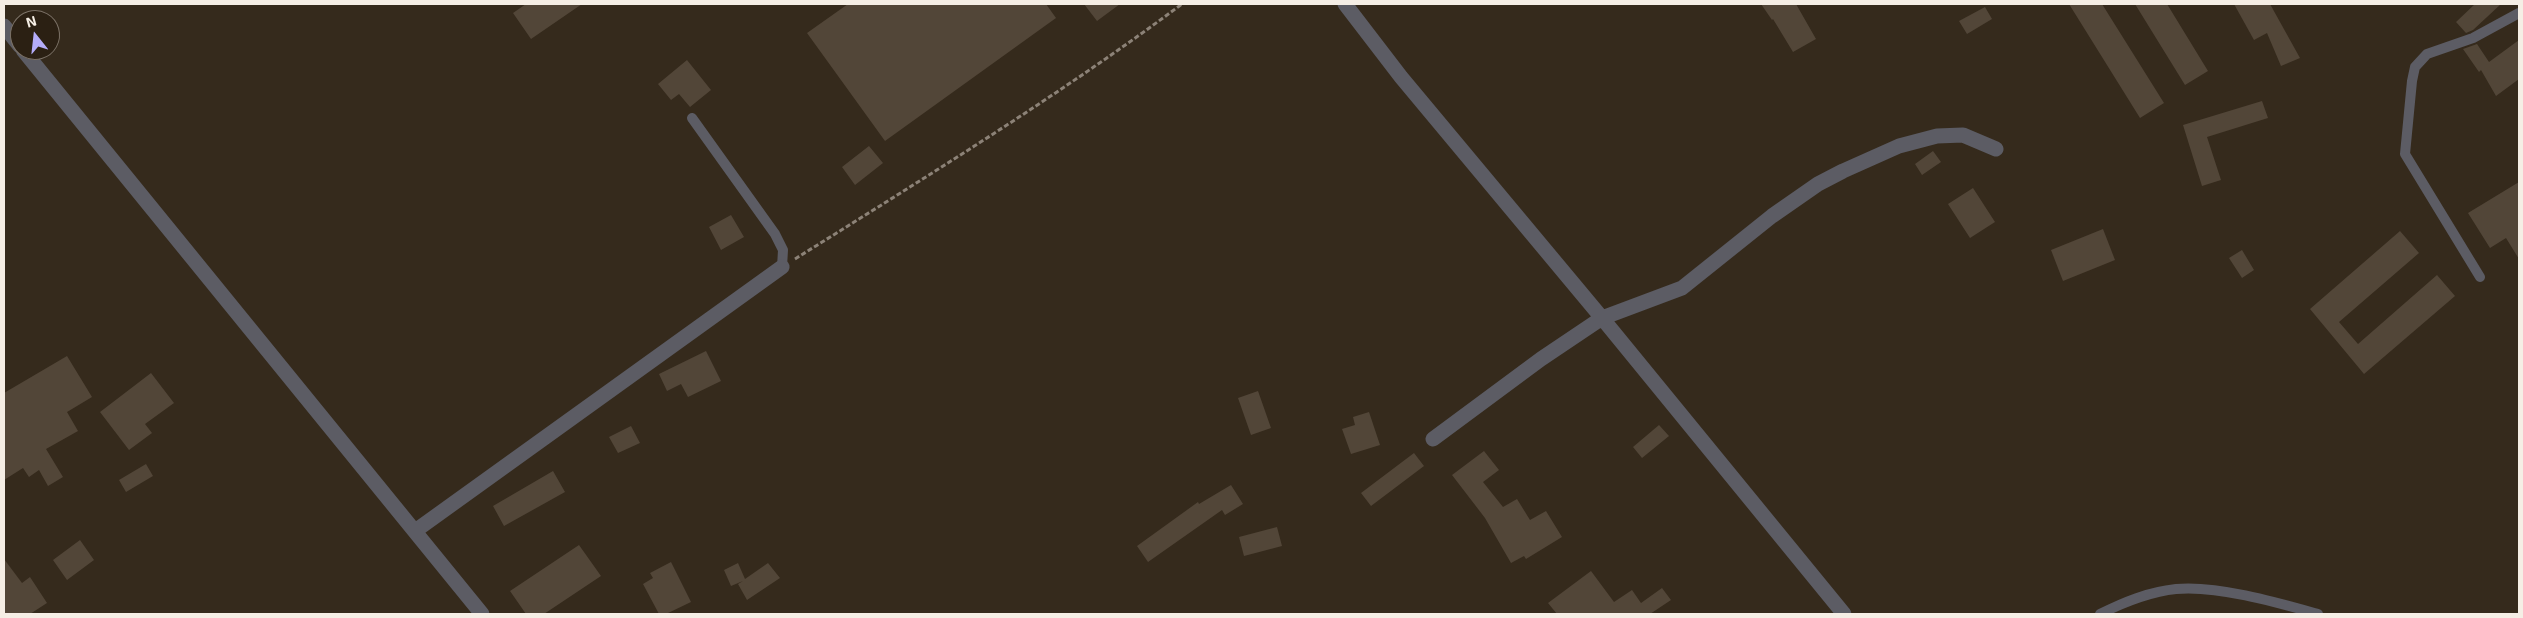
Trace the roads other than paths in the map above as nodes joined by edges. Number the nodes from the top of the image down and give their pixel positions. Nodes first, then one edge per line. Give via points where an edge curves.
1 (1345, 4) edge
2 (2519, 13) edge
3 (31, 60) edge
4 (692, 118) dead end
5 (1996, 149) dead end
6 (782, 267) joint
7 (2480, 277) dead end
8 (1602, 318) junction
9 (1433, 439) dead end
10 (415, 531) junction
11 (482, 614) edge
12 (1844, 614) edge
13 (2100, 614) edge
14 (2318, 614) edge

1 - 8 street via 1401,77
2 - 7 lane via 2473,38 2427,54 2415,67 2412,80 2405,154
3 - 10 street
4 - 6 lane via 775,234 783,250
5 - 8 street via 1973,138 1952,135 1920,140 1874,155 1818,184 1772,216 1682,288
6 - 10 street
8 - 9 street
8 - 12 street
10 - 11 street
13 - 14 lane via 2130,600 2177,589 2215,590

